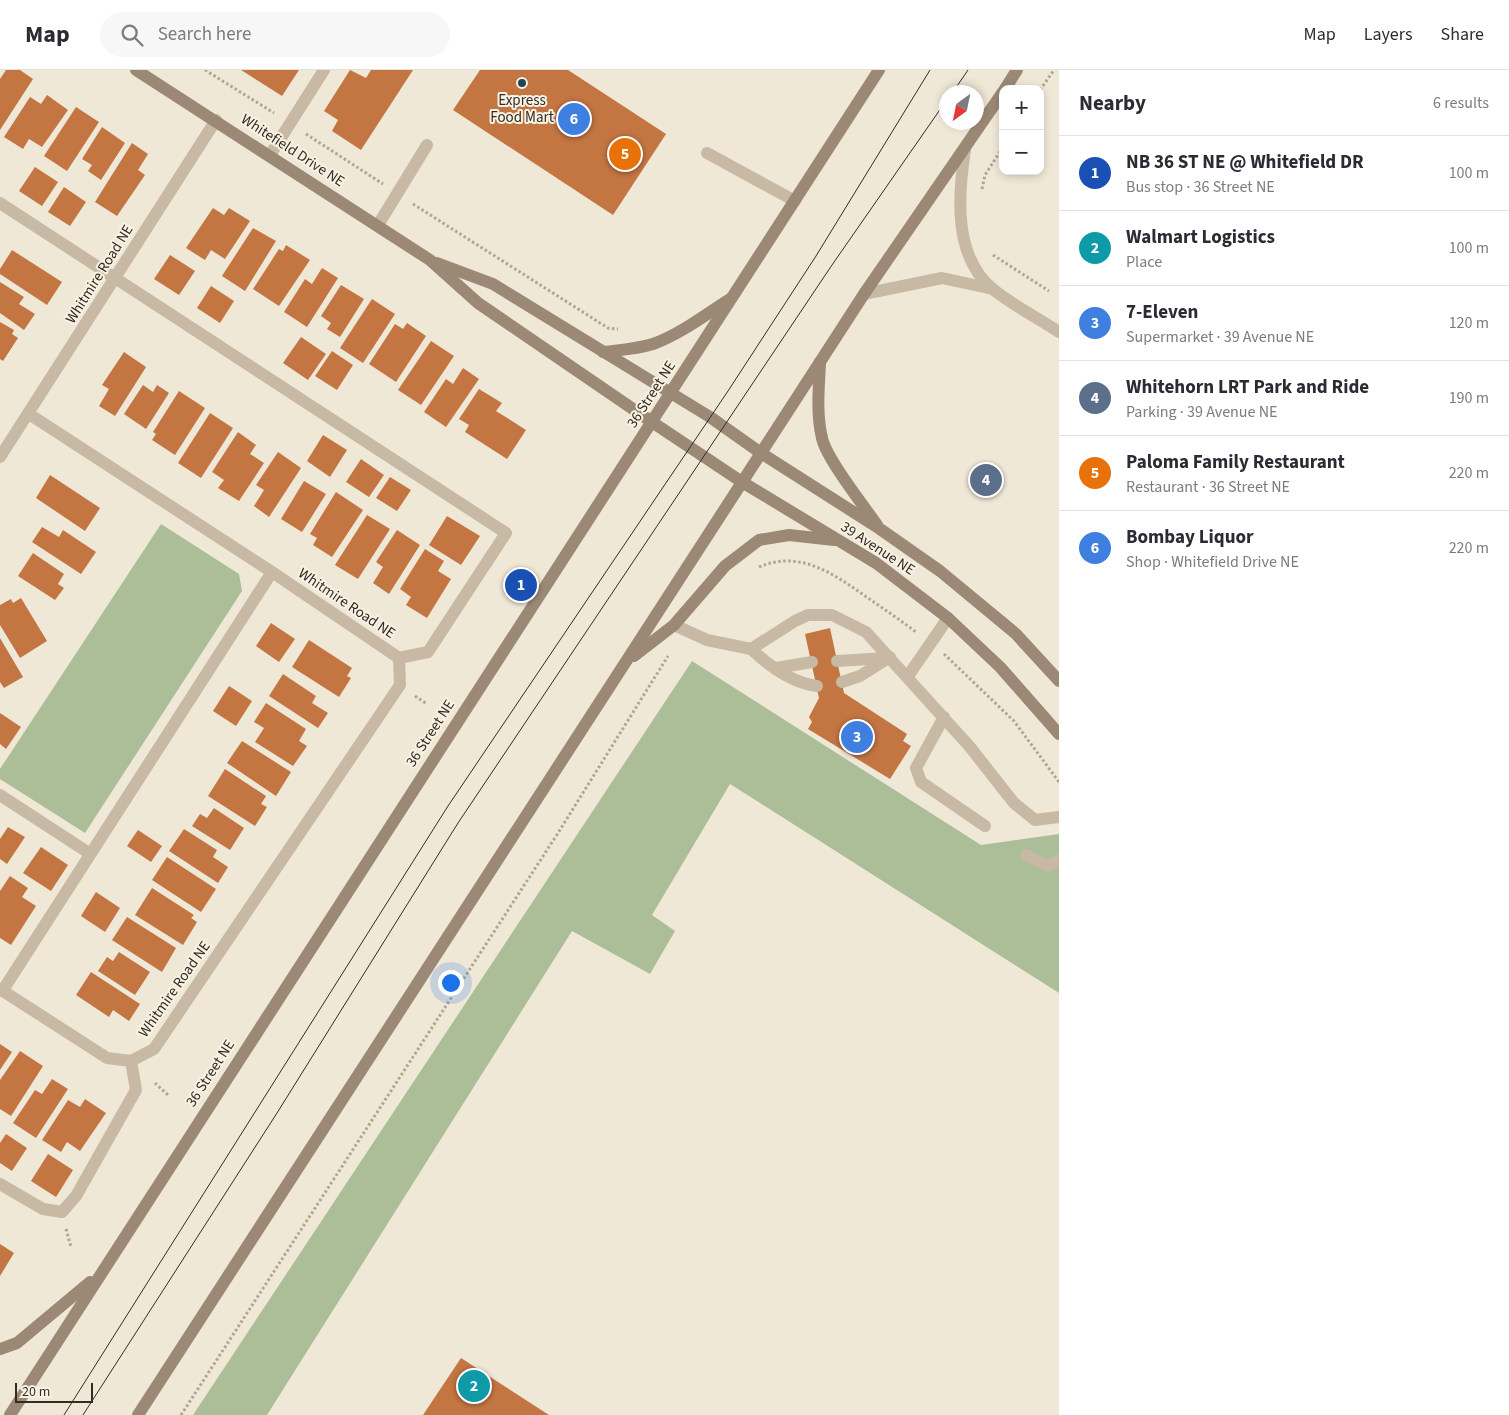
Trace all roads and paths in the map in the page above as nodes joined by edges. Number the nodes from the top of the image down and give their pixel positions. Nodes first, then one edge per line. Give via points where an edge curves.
1 (136, 70) edge
2 (205, 70) edge
3 (324, 70) edge
4 (879, 70) edge
5 (1017, 70) edge
6 (1054, 70) edge
7 (1008, 85) edge
8 (1044, 85) edge
9 (999, 98) edge
10 (216, 120) junction
11 (290, 124) junction
12 (427, 145) dead end
13 (965, 150) junction
14 (707, 153) dead end
15 (999, 153) edge
16 (270, 155) junction
17 (398, 194) junction
18 (981, 194) dead end
19 (795, 201) junction
20 (0, 203) edge
21 (378, 225) junction
22 (989, 252) dead end
23 (430, 260) junction
24 (115, 278) junction
25 (993, 289) junction
26 (1049, 291) dead end
27 (864, 294) junction
28 (734, 297) junction
29 (625, 331) dead end
30 (1059, 332) edge
31 (603, 352) junction
32 (820, 362) junction
33 (671, 393) junction
34 (29, 414) junction
35 (652, 422) junction
36 (761, 453) junction
37 (0, 456) edge
38 (742, 482) junction
39 (880, 529) junction
40 (837, 541) junction
41 (756, 568) dead end
42 (272, 572) junction
43 (948, 618) junction
44 (674, 625) junction
45 (687, 632) junction
46 (930, 643) junction
47 (750, 649) junction
48 (890, 657) junction
49 (399, 658) junction
50 (837, 661) dead end
51 (626, 662) junction
52 (812, 662) dead end
53 (776, 668) junction
54 (908, 676) junction
55 (1059, 681) edge
56 (842, 682) dead end
57 (817, 686) dead end
58 (944, 717) junction
59 (1059, 734) edge
60 (1059, 782) edge
61 (0, 795) edge
62 (1059, 818) edge
63 (985, 826) dead end
64 (90, 853) junction
65 (1026, 855) dead end
66 (1059, 860) edge
67 (1, 989) edge
68 (131, 1061) junction
69 (0, 1184) edge
70 (99, 1274) junction
71 (0, 1349) edge
72 (0, 1412) edge
73 (4, 1415) edge
74 (10, 1415) edge
75 (138, 1415) edge
76 (181, 1415) edge

1 - 10 main road, Whitefield Drive NE
2 - 11 path
3 - 11 street
4 - 19 main road, 36 Street NE
5 - 7 main road
6 - 8 path
9 - 13 main road
10 - 16 main road, Whitefield Drive NE
10 - 24 street, Whitmire Road NE
11 - 16 street
11 - 17 path
12 - 17 street
13 - 25 street via 959,186 961,222 969,254
13 - 27 main road
14 - 19 street
15 - 18 path via 985,175
16 - 21 main road, Whitefield Drive NE
17 - 21 street
17 - 29 path via 608,328
19 - 28 main road, 36 Street NE
20 - 24 street
21 - 23 main road, Whitefield Drive NE
22 - 26 path
23 - 31 main road, Whitefield Drive NE via 493,284
23 - 35 main road, Whitefield Drive NE via 478,303
24 - 34 street, Whitmire Road NE
24 - 49 street via 506,533 428,652
25 - 27 street via 942,278
25 - 30 street
27 - 32 main road
28 - 31 main road via 654,343
28 - 33 main road, 36 Street NE
31 - 33 main road, Whitefield Drive NE
32 - 36 main road
32 - 39 main road via 818,414 822,440
33 - 35 main road, 36 Street NE
33 - 36 main road, 39 Avenue NE
34 - 37 street
34 - 42 street, Whitmire Road NE
35 - 38 main road, 39 Avenue NE
35 - 70 main road, 36 Street NE
36 - 38 main road
36 - 39 main road, 39 Avenue NE
38 - 40 main road, 39 Avenue NE
38 - 51 main road
39 - 55 main road, 39 Avenue NE via 940,571 1016,634
40 - 43 main road, 39 Avenue NE via 876,563
40 - 44 main road via 789,536 758,540 725,566
41 - 46 path via 772,562 798,561 829,571
42 - 49 street, Whitmire Road NE
42 - 64 street
43 - 46 street
43 - 59 main road, 39 Avenue NE via 1000,667
44 - 45 street
44 - 51 main road
45 - 47 street via 707,640
45 - 76 path via 666,659 558,833
46 - 54 street
46 - 60 path via 951,659 1014,721
47 - 48 street via 808,615 832,615 866,632
47 - 53 street
48 - 50 street
48 - 54 street
48 - 56 street via 860,676
49 - 68 street, Whitmire Road NE via 400,685 154,1049
51 - 75 main road
52 - 53 street
53 - 57 street via 803,685
54 - 58 street
58 - 62 street via 1014,803 1036,820
58 - 63 street via 916,768 921,782
61 - 64 street
64 - 67 street
65 - 66 street via 1048,866
67 - 68 street via 106,1058
68 - 69 street via 136,1090 76,1196 62,1212 43,1209
70 - 71 main road via 17,1343
70 - 74 main road, 36 Street NE
72 - 73 main road

